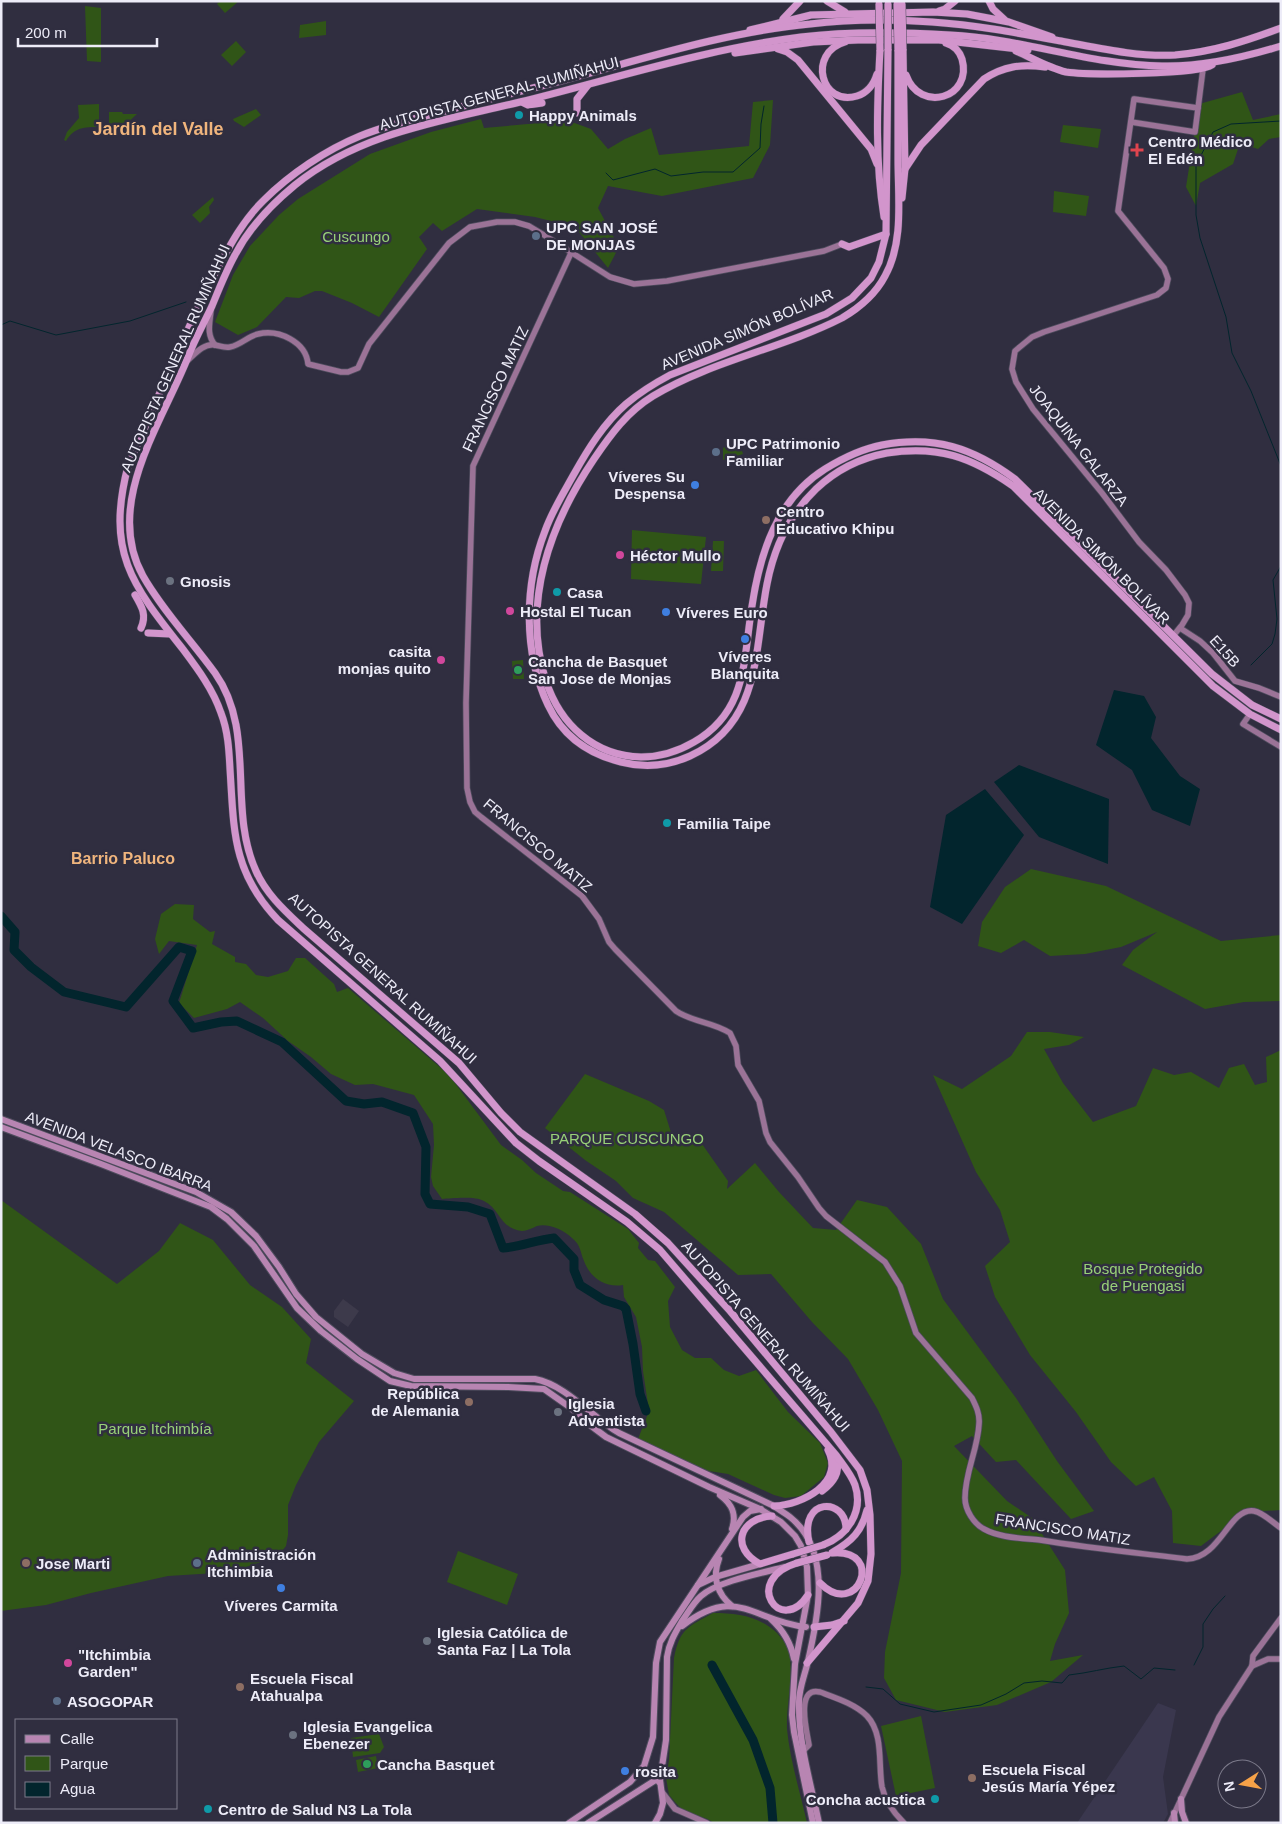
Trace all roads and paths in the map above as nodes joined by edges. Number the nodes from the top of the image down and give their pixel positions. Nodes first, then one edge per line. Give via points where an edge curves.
1 (800, 1) edge
2 (828, 1) edge
3 (955, 1) edge
4 (989, 1) edge
5 (884, 3) edge
6 (900, 3) edge
7 (933, 12) junction
8 (848, 13) junction
9 (782, 21) junction
10 (1009, 22) junction
11 (1281, 28) edge
12 (743, 34) junction
13 (858, 40) junction
14 (939, 40) junction
15 (1056, 40) junction
16 (1281, 46) edge
17 (773, 48) junction
18 (884, 49) junction
19 (900, 49) junction
20 (1012, 49) junction
21 (1052, 51) junction
22 (717, 53) junction
23 (1214, 63) junction
24 (880, 67) junction
25 (1052, 68) junction
26 (1203, 69) junction
27 (904, 70) junction
28 (589, 84) junction
29 (522, 102) junction
30 (542, 103) dead end
31 (1198, 108) junction
32 (577, 113) dead end
33 (1131, 122) junction
34 (905, 170) junction
35 (880, 171) junction
36 (898, 218) junction
37 (886, 230) junction
38 (842, 244) joint
39 (571, 253) junction
40 (212, 305) junction
41 (215, 345) junction
42 (186, 362) junction
43 (124, 557) junction
44 (1180, 628) junction
45 (170, 634) junction
46 (1173, 636) junction
47 (1281, 697) edge
48 (1250, 714) junction
49 (1281, 719) edge
50 (1281, 730) edge
51 (1281, 747) edge
52 (1, 1119) edge
53 (1, 1127) edge
54 (286, 1278) junction
55 (281, 1284) junction
56 (821, 1439) junction
57 (836, 1455) junction
58 (709, 1487) junction
59 (869, 1497) junction
60 (798, 1502) junction
61 (774, 1506) junction
62 (760, 1509) junction
63 (772, 1516) junction
64 (1281, 1528) edge
65 (846, 1530) junction
66 (810, 1542) junction
67 (722, 1550) junction
68 (829, 1554) junction
69 (760, 1564) junction
70 (787, 1566) junction
71 (715, 1577) junction
72 (820, 1583) junction
73 (697, 1586) junction
74 (718, 1587) junction
75 (808, 1595) junction
76 (732, 1606) junction
77 (768, 1617) junction
78 (1281, 1618) edge
79 (844, 1620) junction
80 (803, 1626) junction
81 (814, 1627) junction
82 (677, 1630) junction
83 (1281, 1659) edge
84 (807, 1663) junction
85 (795, 1664) junction
86 (1252, 1666) junction
87 (804, 1750) junction
88 (660, 1783) junction
89 (662, 1792) junction
90 (1181, 1799) junction
91 (1174, 1813) junction
92 (569, 1823) edge
93 (588, 1823) edge
94 (655, 1823) edge
95 (707, 1823) edge
96 (813, 1823) edge
97 (819, 1823) edge
98 (904, 1823) edge
99 (1170, 1823) edge
100 (1175, 1823) edge
101 (1186, 1823) edge

1 - 9 highway
2 - 8 highway
3 - 7 highway via 945,9
4 - 10 highway via 1000,17
5 - 18 highway, bridge
6 - 19 highway, bridge
7 - 8 highway
7 - 10 highway
8 - 9 highway
9 - 12 highway via 753,28
10 - 15 highway via 1048,34
11 - 15 highway, AUTOPISTA GENERAL RUMIÑAHUI via 1219,49 1172,55 1124,53
12 - 15 highway, AUTOPISTA GENERAL RUMIÑAHUI via 852,20 930,22 990,28
12 - 43 highway, AUTOPISTA GENERAL RUMIÑAHUI via 400,122 351,140 286,180 250,216 228,248 193,317 128,466 119,508
13 - 14 highway
13 - 17 highway
13 - 24 highway via 842,43 829,52 822,64 825,84 838,96 854,97 869,89
14 - 20 highway
14 - 27 highway via 951,44 960,54 964,67 962,80 954,91 942,98 929,98 917,93 908,83
16 - 23 highway, AUTOPISTA GENERAL RUMIÑAHUI
17 - 22 highway
17 - 35 highway via 787,52 804,67 871,149
18 - 24 highway
18 - 37 highway, AVENIDA SIMÓN BOLÍVAR
19 - 27 highway
19 - 36 highway, AVENIDA SIMÓN BOLÍVAR
20 - 21 highway
20 - 25 highway
21 - 22 highway, AUTOPISTA GENERAL RUMIÑAHUI via 957,35 850,33 806,36
21 - 23 highway, AUTOPISTA GENERAL RUMIÑAHUI via 1160,66
22 - 28 highway, AUTOPISTA GENERAL RUMIÑAHUI
23 - 26 highway
24 - 35 highway
25 - 26 highway via 1100,74
25 - 34 highway via 1010,66 984,79 921,144
26 - 31 street
27 - 34 highway
28 - 29 highway, AUTOPISTA GENERAL RUMIÑAHUI
28 - 32 highway via 577,99
29 - 30 highway via 528,105
29 - 40 highway, AUTOPISTA GENERAL RUMIÑAHUI via 386,136 360,145 318,168 271,206 257,222 237,250
31 - 33 street via 1134,99
31 - 33 street via 1195,132
33 - 44 street, JOAQUINA GALARZA via 1118,211 1164,268 1169,281 1166,288 1152,296 1032,337 1015,351 1012,368 1018,386 1033,409 1185,596 1189,611
34 - 36 highway
35 - 37 highway
36 - 46 highway, AVENIDA SIMÓN BOLÍVAR via 890,264 878,288 862,305 831,324 694,376 653,396 627,415 601,448 566,506 552,538 539,586 537,617 542,664 546,682 560,712 574,729 597,746 637,757 655,757 677,751 712,731 726,715 741,681 759,570 774,525 785,506 814,476 838,461 866,448 896,443 939,443 966,450 996,464
37 - 38 highway via 849,247
37 - 48 highway, AVENIDA SIMÓN BOLÍVAR via 877,268 867,284 852,298 826,314 699,363 650,386 615,415 582,461 544,532 531,586 529,621 533,655 548,707 566,734 604,758 642,766 684,759 712,743 729,728 749,692 768,582 782,536 795,512 825,480 852,464 877,455 918,450 979,464 1013,486 1213,686
38 - 39 street via 824,251 648,284 619,281
39 - 41 street via 522,223 505,221 470,227 449,243 369,344 358,368 348,372 308,364 306,353 298,344 273,333 254,335 230,347
39 - 64 street, FRANCISCO MATIZ via 473,466 466,703 467,788 473,808 494,829 582,896 615,949 676,1011 730,1033 736,1046 738,1064 759,1102 766,1133 774,1148 826,1216 885,1262 900,1286 916,1333 972,1398 979,1424 966,1481 965,1501 967,1509 983,1528 999,1534 1091,1548 1187,1559 1210,1550 1234,1520 1245,1512 1259,1513
40 - 41 street via 209,332
40 - 42 highway, AUTOPISTA GENERAL RUMIÑAHUI
41 - 42 street via 203,348
42 - 59 highway, AUTOPISTA GENERAL RUMIÑAHUI via 136,478 130,503 130,533 142,574 219,679 231,706 240,748 246,839 260,880 280,907 459,1063 520,1132 635,1214 668,1243 730,1311 842,1446 860,1470
43 - 45 highway, AUTOPISTA GENERAL RUMIÑAHUI via 135,585
43 - 45 highway via 126,576 144,611 144,631
44 - 46 street, JOAQUINA GALARZA
44 - 47 street, E15B via 1200,640 1235,681
45 - 56 highway, AUTOPISTA GENERAL RUMIÑAHUI via 216,698 222,715 229,749 235,840 251,886 264,905 294,935 440,1061 516,1144 627,1222 660,1250
46 - 49 highway, AVENIDA SIMÓN BOLÍVAR via 1219,680 1252,705
48 - 50 highway, AVENIDA SIMÓN BOLÍVAR
48 - 51 street via 1243,724
52 - 54 main road, AVENIDA VELASCO IBARRA via 207,1198 231,1212 256,1236
53 - 55 main road, AVENIDA VELASCO IBARRA via 211,1207 254,1246
54 - 55 main road
54 - 61 main road, AVENIDA VELASCO IBARRA via 316,1317 362,1354 394,1373 414,1379 544,1381 619,1433
55 - 58 main road, AVENIDA VELASCO IBARRA via 297,1308 321,1331 390,1381 411,1386 544,1389 606,1437
56 - 57 highway, AUTOPISTA GENERAL RUMIÑAHUI
56 - 60 highway via 833,1461 831,1473 819,1488
57 - 60 highway via 838,1471 831,1484 820,1493
57 - 65 highway, AUTOPISTA GENERAL RUMIÑAHUI via 855,1486 857,1503 853,1520
58 - 62 main road, AVENIDA VELASCO IBARRA
58 - 67 main road via 731,1504 735,1516
59 - 68 highway via 860,1531
59 - 79 highway, AUTOPISTA GENERAL RUMIÑAHUI via 870,1572 858,1604
60 - 61 highway
61 - 62 main road
61 - 66 main road, AVENIDA VELASCO IBARRA via 796,1523
62 - 63 main road, AVENIDA VELASCO IBARRA
62 - 67 main road via 743,1517
63 - 69 highway via 753,1520 743,1535 746,1553
63 - 75 main road, AVENIDA VELASCO IBARRA via 789,1529 801,1546 807,1568
65 - 66 highway via 841,1513 830,1507 818,1509 807,1523
65 - 69 highway, bridge via 823,1545
66 - 72 main road, AVENIDA VELASCO IBARRA
67 - 71 main road
67 - 73 main road
68 - 70 highway, bridge
68 - 72 highway via 850,1554 857,1559 862,1570 861,1584 849,1593 838,1594
69 - 71 main road
70 - 74 main road
70 - 75 highway via 770,1582 768,1592 771,1601 778,1608 789,1610 800,1606
71 - 73 main road
71 - 74 main road
72 - 81 main road, AVENIDA VELASCO IBARRA
73 - 92 main road via 659,1645 653,1737 642,1770 630,1782
74 - 76 main road
74 - 82 main road via 701,1596
75 - 80 main road, AVENIDA VELASCO IBARRA
76 - 77 main road
76 - 82 main road via 699,1614
77 - 80 main road
77 - 85 main road via 789,1642
78 - 86 street via 1254,1656
79 - 81 highway
79 - 84 highway, AUTOPISTA GENERAL RUMIÑAHUI
80 - 81 main road
80 - 85 main road, AVENIDA VELASCO IBARRA
81 - 84 main road, AVENIDA VELASCO IBARRA
82 - 88 main road via 667,1657 666,1740
83 - 86 street via 1268,1659
84 - 87 main road, AVENIDA VELASCO IBARRA via 799,1699
85 - 96 main road, AVENIDA VELASCO IBARRA via 794,1732
86 - 90 street via 1220,1717
87 - 97 main road, AVENIDA VELASCO IBARRA
87 - 98 street via 809,1745 804,1702 814,1690 849,1704 864,1714 873,1724 878,1739 882,1788 892,1810
88 - 89 main road
88 - 93 main road via 654,1781
89 - 94 main road via 662,1806
89 - 95 street via 675,1809
90 - 91 street
90 - 101 main road
91 - 99 street
91 - 100 main road

